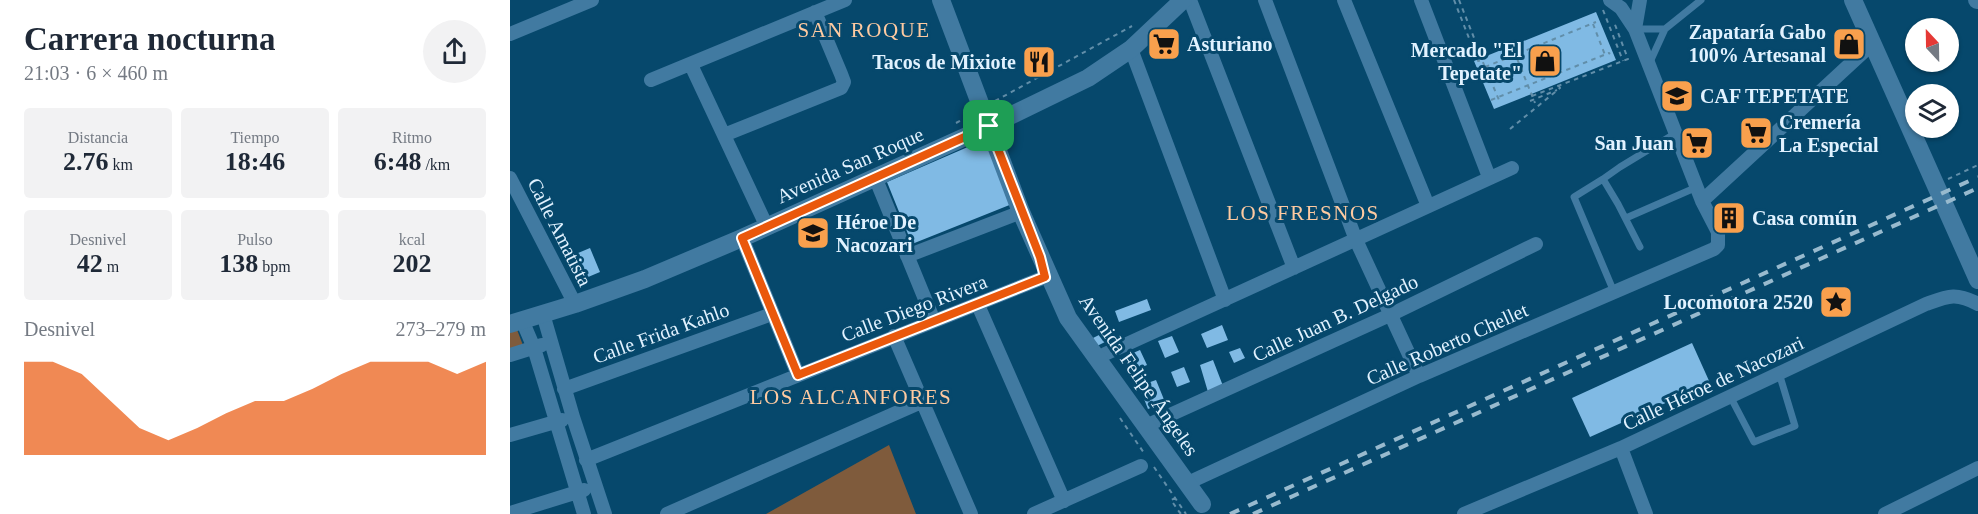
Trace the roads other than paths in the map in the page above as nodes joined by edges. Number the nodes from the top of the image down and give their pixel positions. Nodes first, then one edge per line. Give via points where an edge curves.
1 (592, 0) edge
2 (846, 0) edge
3 (941, 0) edge
4 (1183, 0) edge
5 (1190, 0) edge
6 (1265, 0) edge
7 (1344, 0) edge
8 (1421, 0) edge
9 (1640, 0) edge
10 (1701, 0) edge
11 (1853, 0) edge
12 (1606, 4) edge
13 (815, 12) junction
14 (1635, 29) junction
15 (1665, 29) junction
16 (510, 34) edge
17 (1873, 43) junction
18 (1131, 49) junction
19 (1649, 64) junction
20 (691, 65) junction
21 (651, 80) dead end
22 (989, 126) junction
23 (1676, 133) junction
24 (724, 135) junction
25 (1512, 168) dead end
26 (875, 177) junction
27 (1489, 177) junction
28 (510, 178) edge
29 (1603, 179) junction
30 (1699, 194) junction
31 (1428, 206) junction
32 (1021, 212) junction
33 (1626, 218) junction
34 (767, 227) junction
35 (742, 238) junction
36 (1356, 240) junction
37 (1536, 244) dead end
38 (1640, 247) dead end
39 (907, 256) junction
40 (1040, 257) junction
41 (1294, 268) junction
42 (1045, 277) junction
43 (1978, 280) edge
44 (1614, 292) junction
45 (1225, 300) junction
46 (1978, 303) edge
47 (575, 304) junction
48 (978, 305) junction
49 (543, 314) junction
50 (771, 314) junction
51 (1390, 315) junction
52 (934, 321) junction
53 (516, 322) edge
54 (894, 336) junction
55 (551, 342) junction
56 (534, 348) junction
57 (1105, 354) dead end
58 (510, 355) edge
59 (1779, 373) junction
60 (798, 375) junction
61 (1419, 376) junction
62 (564, 389) junction
63 (1730, 396) junction
64 (921, 402) junction
65 (573, 417) junction
66 (555, 422) junction
67 (1150, 424) dead end
68 (510, 435) edge
69 (1621, 448) junction
70 (586, 460) junction
71 (1141, 466) dead end
72 (1978, 468) edge
73 (1192, 480) dead end
74 (595, 488) junction
75 (576, 492) junction
76 (1064, 501) junction
77 (1199, 511) edge
78 (510, 513) edge
79 (1643, 513) edge
80 (584, 514) edge
81 (605, 514) edge
82 (667, 514) edge
83 (971, 514) edge
84 (1034, 514) edge
85 (1464, 514) edge
86 (1885, 514) edge

1 - 16 street
2 - 13 street
3 - 22 street, Avenida Felipe Ángeles
4 - 18 street, Avenida San Roque
5 - 41 street
6 - 36 street
7 - 31 street
8 - 27 street
9 - 14 street
10 - 15 lane
11 - 17 street
12 - 14 street via 1621,8
13 - 20 street
13 - 24 street via 844,82 841,88
14 - 15 lane
14 - 19 street
15 - 19 lane
17 - 30 street
17 - 43 street
18 - 22 street, Avenida San Roque via 1088,78
18 - 45 street
19 - 23 street
20 - 21 street
20 - 24 street
22 - 26 street, Avenida San Roque
22 - 32 street, Avenida Felipe Ángeles
23 - 29 lane
23 - 30 street
24 - 34 street
25 - 27 street
26 - 34 street, Avenida San Roque
26 - 39 street
27 - 31 street
28 - 47 street, Calle Amatista
29 - 33 lane
29 - 44 lane via 1574,197
30 - 33 lane
30 - 44 street, Calle Roberto Chellet via 1718,232 1718,245
31 - 36 street
32 - 39 street
32 - 40 street, Avenida Felipe Ángeles
33 - 38 lane
34 - 35 street, Avenida San Roque
35 - 47 street, Avenida San Roque
35 - 50 street
36 - 41 street
36 - 51 street
37 - 51 street, Calle Juan B. Delgado
39 - 52 street
40 - 42 street, Avenida Felipe Ángeles
40 - 77 street, Avenida Felipe Ángeles via 1068,318
41 - 45 street
42 - 48 street, Calle Diego Rivera
42 - 77 street, Avenida Felipe Ángeles via 1056,319
44 - 61 street, Calle Roberto Chellet
45 - 57 street
46 - 59 street, Calle Héroe de Nacozari via 1950,295
47 - 49 street, Avenida San Roque
48 - 52 street, Calle Diego Rivera
48 - 76 street
49 - 53 street, Avenida San Roque
49 - 55 street
50 - 60 street
50 - 62 street, Calle Frida Kahlo
51 - 61 street
51 - 67 street, Calle Juan B. Delgado
52 - 54 street, Calle Diego Rivera
53 - 56 street
54 - 60 street, Calle Diego Rivera
54 - 64 street
55 - 56 street
55 - 62 street
56 - 58 street
56 - 66 street
59 - 63 street, Calle Héroe de Nacozari
59 - 63 lane via 1795,426 1754,442
60 - 70 street, Calle Diego Rivera
61 - 73 street, Calle Roberto Chellet
62 - 65 street
63 - 69 street, Calle Héroe de Nacozari
64 - 82 street
64 - 83 street
65 - 66 street
65 - 70 street
66 - 68 street
66 - 75 street
69 - 79 street
69 - 85 street, Calle Héroe de Nacozari
70 - 74 street
71 - 76 street
72 - 86 street
74 - 75 street
74 - 81 street
75 - 78 street
75 - 80 street
76 - 84 street

